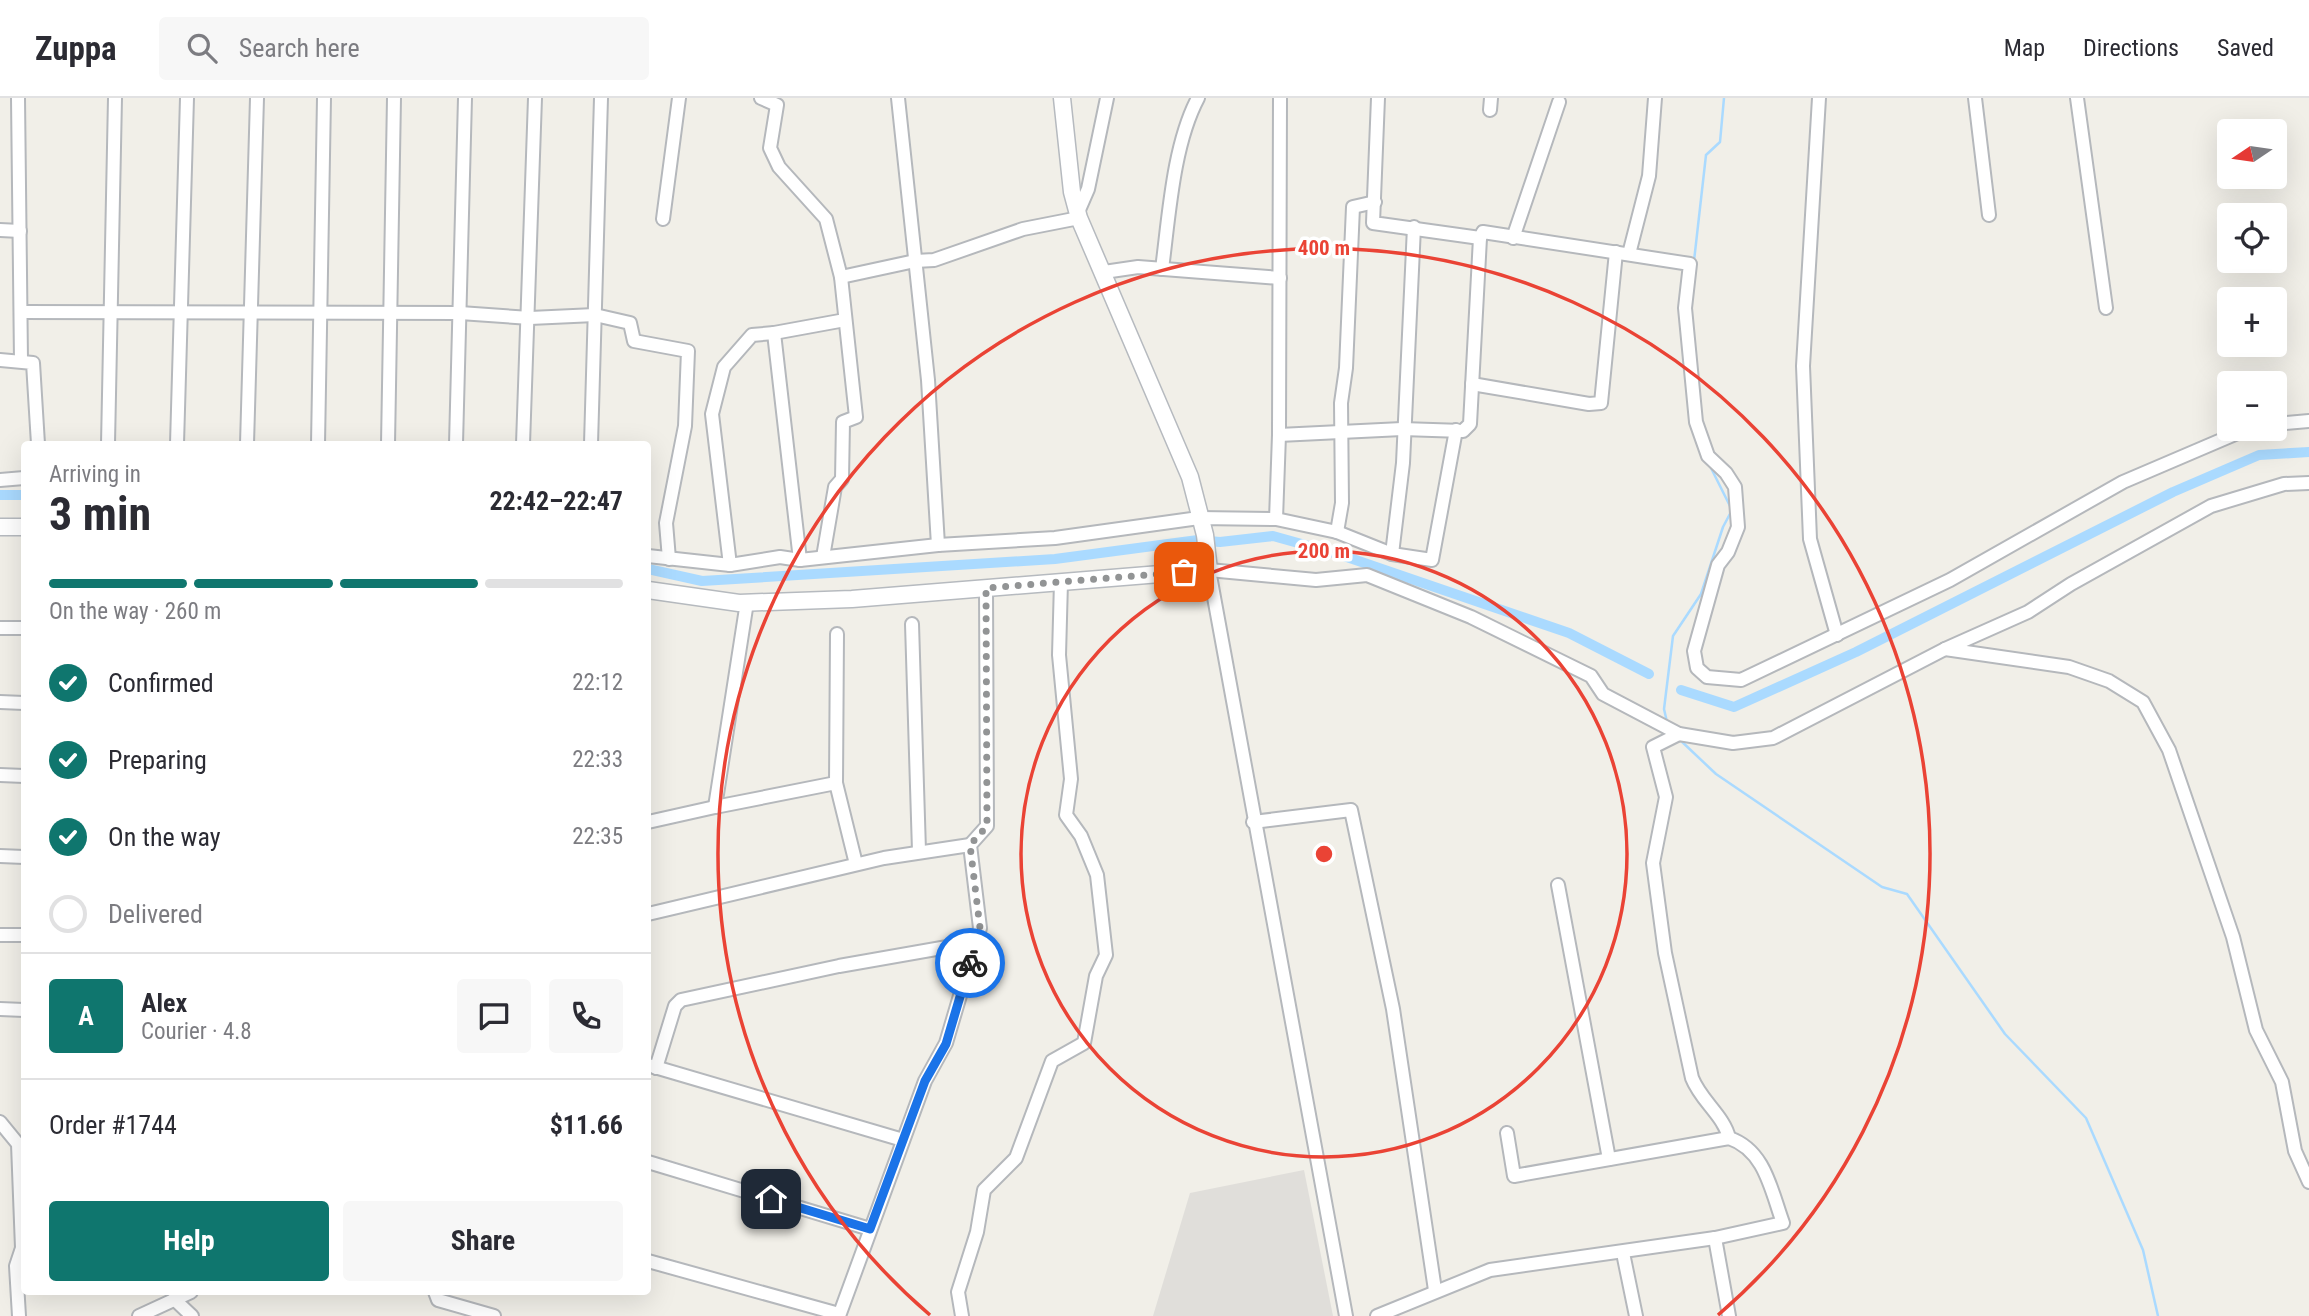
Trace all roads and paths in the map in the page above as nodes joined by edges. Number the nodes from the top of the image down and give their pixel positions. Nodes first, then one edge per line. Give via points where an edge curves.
1 (18, 98) edge
2 (115, 98) edge
3 (187, 98) edge
4 (257, 98) edge
5 (324, 98) edge
6 (394, 98) edge
7 (465, 98) edge
8 (535, 98) edge
9 (601, 98) edge
10 (679, 98) edge
11 (761, 98) edge
12 (898, 98) edge
13 (1062, 98) edge
14 (1107, 98) edge
15 (1198, 98) edge
16 (1280, 98) edge
17 (1378, 98) edge
18 (1656, 98) edge
19 (1819, 98) edge
20 (1975, 98) edge
21 (2077, 98) edge
22 (1559, 102) dead end
23 (1375, 202) junction
24 (1079, 215) junction
25 (1989, 215) dead end
26 (663, 219) dead end
27 (1414, 227) junction
28 (0, 230) edge
29 (20, 231) junction
30 (1480, 238) junction
31 (1513, 238) junction
32 (1623, 253) junction
33 (915, 261) junction
34 (1162, 269) junction
35 (1104, 272) junction
36 (841, 277) junction
37 (1280, 278) junction
38 (2106, 308) dead end
39 (21, 312) junction
40 (110, 313) junction
41 (183, 313) junction
42 (460, 313) junction
43 (391, 314) junction
44 (595, 314) junction
45 (251, 315) junction
46 (320, 315) junction
47 (530, 318) junction
48 (845, 320) junction
49 (774, 333) junction
50 (0, 360) edge
51 (21, 360) junction
52 (1472, 384) junction
53 (2309, 421) edge
54 (2287, 423) edge
55 (1402, 429) junction
56 (1456, 430) junction
57 (1342, 434) junction
58 (1279, 435) junction
59 (38, 441) edge
60 (107, 441) edge
61 (177, 441) edge
62 (247, 441) edge
63 (318, 441) edge
64 (388, 441) edge
65 (456, 441) edge
66 (523, 441) edge
67 (591, 441) edge
68 (2219, 441) edge
69 (21, 478) edge
70 (0, 480) edge
71 (2309, 484) edge
72 (1199, 518) junction
73 (1276, 519) junction
74 (0, 527) edge
75 (21, 527) edge
76 (1337, 532) junction
77 (937, 545) junction
78 (1392, 554) junction
79 (651, 556) edge
80 (823, 557) junction
81 (668, 559) junction
82 (800, 560) junction
83 (1208, 564) junction
84 (730, 565) junction
85 (1061, 582) junction
86 (986, 588) junction
87 (651, 590) edge
88 (747, 602) junction
89 (912, 624) dead end
90 (0, 628) edge
91 (21, 628) edge
92 (837, 634) dead end
93 (1837, 635) junction
94 (1945, 649) junction
95 (0, 702) edge
96 (21, 702) edge
97 (1679, 734) junction
98 (0, 775) edge
99 (21, 776) edge
100 (836, 783) junction
101 (715, 807) junction
102 (651, 821) edge
103 (1254, 822) junction
104 (970, 845) junction
105 (919, 851) junction
106 (0, 856) edge
107 (21, 857) edge
108 (856, 864) junction
109 (1558, 885) dead end
110 (651, 913) edge
111 (0, 935) edge
112 (21, 935) edge
113 (974, 949) junction
114 (0, 1009) edge
115 (21, 1010) edge
116 (652, 1066) edge
117 (0, 1122) edge
118 (1507, 1133) dead end
119 (1729, 1138) junction
120 (903, 1140) junction
121 (1609, 1159) junction
122 (651, 1163) edge
123 (2309, 1182) edge
124 (21, 1222) edge
125 (870, 1229) junction
126 (1715, 1238) junction
127 (21, 1251) edge
128 (1623, 1253) junction
129 (651, 1262) edge
130 (1435, 1290) junction
131 (184, 1295) edge
132 (436, 1295) edge
133 (174, 1299) junction
134 (839, 1315) edge
135 (19, 1316) edge
136 (139, 1316) edge
137 (192, 1316) edge
138 (494, 1316) edge
139 (962, 1316) edge
140 (1346, 1316) edge
141 (1377, 1316) edge
142 (1636, 1316) edge
143 (1729, 1316) edge

1 - 29 street
2 - 40 street
3 - 41 street
4 - 45 street
5 - 46 street
6 - 43 street
7 - 42 street
8 - 47 street
9 - 44 street
10 - 26 street
11 - 36 street via 777,105 770,148 779,167 826,219
12 - 33 street
13 - 24 street via 1072,192
14 - 24 street
15 - 34 street via 1190,114 1172,194
16 - 37 street
17 - 23 street
18 - 32 street via 1649,176
19 - 93 street via 1803,366 1810,539
20 - 25 street
21 - 38 street
22 - 31 street
23 - 27 street via 1373,223
23 - 57 street via 1353,207
24 - 33 street via 934,260
24 - 35 street
27 - 30 street
27 - 55 street
28 - 29 street
29 - 39 street
30 - 31 street via 1483,232
30 - 52 street
31 - 32 street
32 - 52 street via 1601,403
32 - 93 street via 1690,264 1685,308 1696,422 1708,456 1735,487 1738,527 1718,565 1693,651 1697,668 1707,677 1741,680
33 - 36 street
33 - 77 street via 928,380
34 - 35 street
34 - 37 street
35 - 72 street via 1190,477
36 - 48 street
37 - 58 street
39 - 40 street
39 - 51 street
40 - 41 street
40 - 60 street
41 - 45 street
41 - 61 street
42 - 43 street
42 - 47 street
42 - 65 street
43 - 46 street
43 - 64 street
44 - 47 street
44 - 67 street
44 - 81 street via 629,323 634,341 688,351 685,426 666,523
45 - 46 street
45 - 62 street
46 - 63 street
47 - 66 street
48 - 49 street
48 - 80 street via 856,417 843,422 842,479 835,487
49 - 82 street
49 - 84 street via 752,335 724,367 712,415
50 - 51 street
51 - 59 street via 33,363
52 - 56 street via 1470,424 1463,431
53 - 54 street
55 - 56 street
55 - 57 street
55 - 78 street via 1403,463
56 - 78 street via 1432,559
57 - 58 street
57 - 76 street via 1342,503
58 - 73 street
68 - 93 street via 2123,482 1950,580
69 - 70 street
71 - 94 street via 2284,484 2211,506 2071,583 2028,612
72 - 73 street
72 - 77 street via 1055,538
72 - 83 street
73 - 76 street
74 - 75 street
76 - 78 street
77 - 80 street
79 - 81 street
80 - 82 street
81 - 84 street
82 - 84 street via 780,557
83 - 85 street
83 - 97 street via 1316,580 1367,575 1471,617 1591,676 1604,694
83 - 103 street
85 - 86 street
85 - 139 street via 1059,655 1071,779 1066,816 1097,875 1106,956 1097,976 1084,1043 1052,1061 1016,1158 984,1190 977,1232 958,1292
86 - 88 street
86 - 104 street via 987,826
87 - 88 street
88 - 101 street
89 - 105 street
90 - 91 street
92 - 100 street
94 - 97 street via 1773,738 1733,743
94 - 123 street via 2069,667 2109,681 2143,702 2169,750 2233,937 2256,1030 2282,1083 2295,1151
95 - 96 street
97 - 119 street via 1653,747 1667,797 1653,863 1665,953 1692,1078 1700,1097 1726,1126
98 - 99 street
100 - 101 street
100 - 108 street
101 - 102 street
103 - 130 street via 1351,810 1393,1009
103 - 140 street
104 - 105 street
104 - 113 street via 980,928
105 - 108 street
106 - 107 street
108 - 110 street
109 - 121 street
111 - 112 street
113 - 116 street via 940,948 681,1000
113 - 120 street via 946,1044 925,1081
114 - 115 street
116 - 120 street
117 - 124 street via 18,1144
118 - 121 street via 1514,1176
119 - 121 street
119 - 126 street via 1744,1143 1766,1171 1783,1223
120 - 125 street
122 - 125 street
125 - 134 street
126 - 128 street
126 - 143 street
127 - 135 street via 16,1266
128 - 130 street via 1490,1270
128 - 142 street
129 - 134 street
130 - 141 street
131 - 133 street
132 - 138 street via 438,1300
133 - 136 street
133 - 137 street

